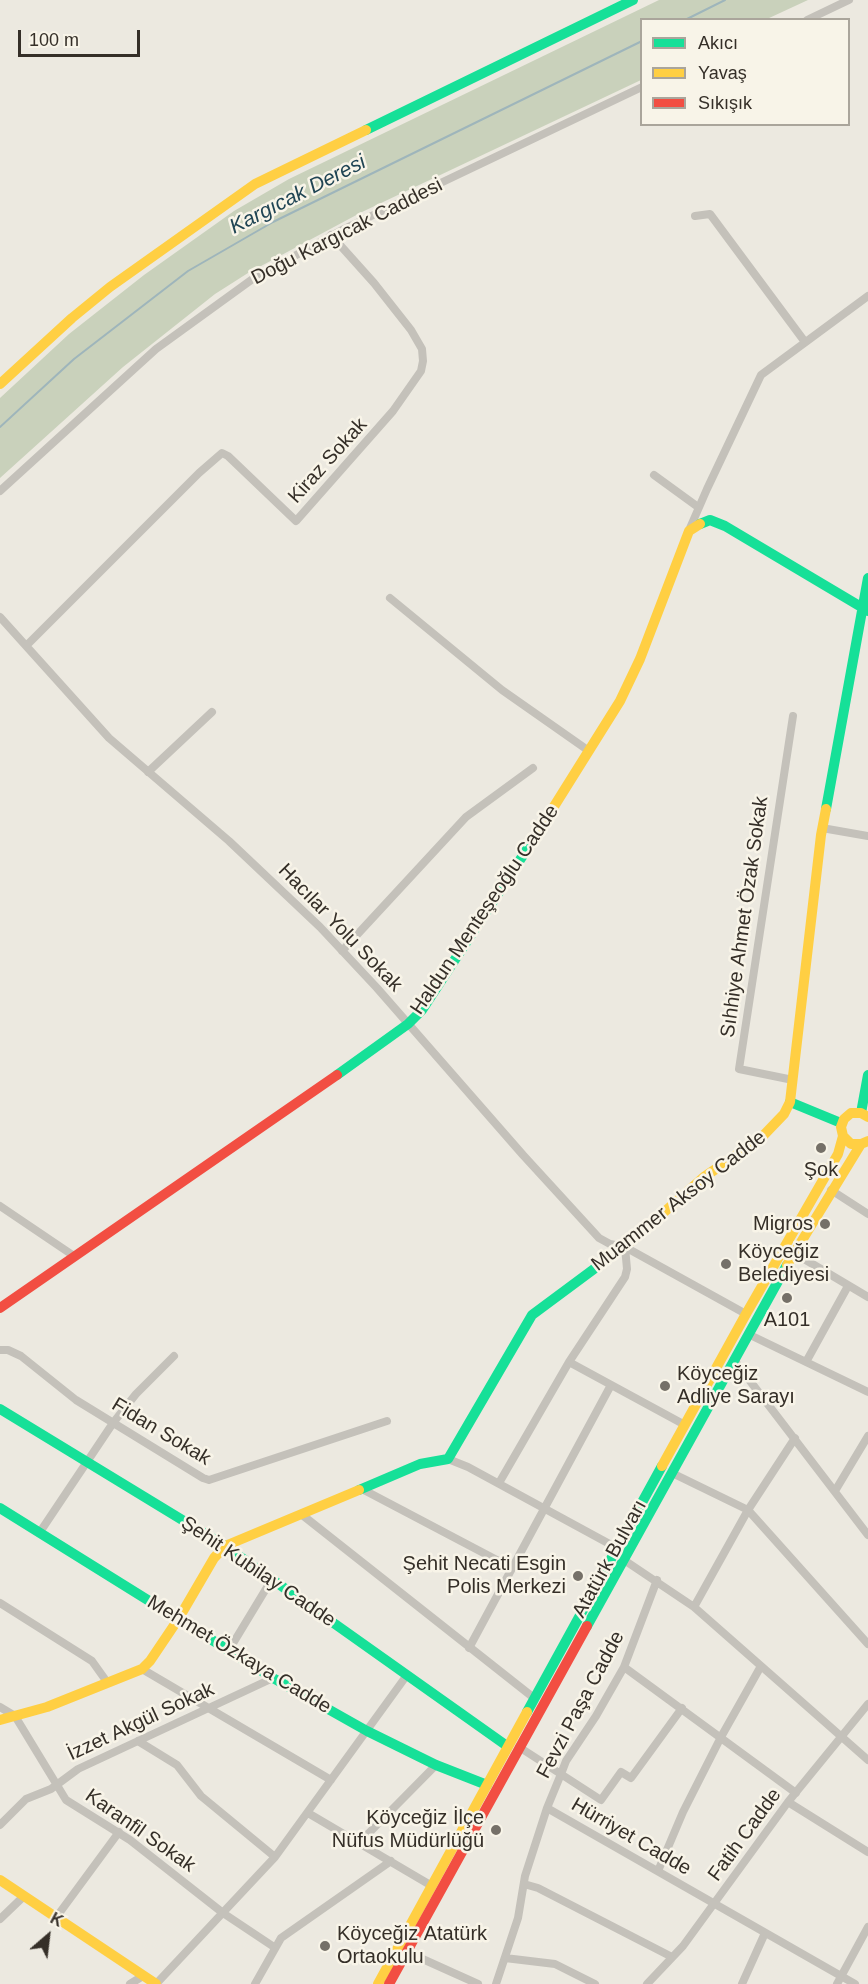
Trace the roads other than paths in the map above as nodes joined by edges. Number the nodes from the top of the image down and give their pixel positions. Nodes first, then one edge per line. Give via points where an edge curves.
1 (633, 0) edge
2 (849, 0) edge
3 (811, 18) edge
4 (640, 88) edge
5 (694, 216) dead end
6 (331, 235) junction
7 (868, 296) edge
8 (805, 342) junction
9 (0, 384) edge
10 (654, 475) dead end
11 (0, 491) edge
12 (699, 507) junction
13 (689, 531) junction
14 (868, 578) edge
15 (390, 598) dead end
16 (866, 610) edge
17 (0, 616) edge
18 (27, 645) junction
19 (212, 712) dead end
20 (793, 717) dead end
21 (590, 751) junction
22 (532, 768) dead end
23 (148, 772) junction
24 (822, 828) junction
25 (868, 836) edge
26 (342, 951) junction
27 (408, 1024) junction
28 (868, 1075) edge
29 (793, 1080) junction
30 (790, 1102) junction
31 (865, 1115) edge
32 (842, 1123) junction
33 (843, 1136) junction
34 (865, 1143) edge
35 (831, 1190) junction
36 (0, 1206) edge
37 (868, 1214) edge
38 (625, 1247) junction
39 (794, 1253) junction
40 (74, 1256) junction
41 (848, 1286) junction
42 (868, 1298) edge
43 (0, 1308) edge
44 (746, 1314) junction
45 (748, 1334) junction
46 (0, 1350) edge
47 (174, 1356) dead end
48 (734, 1360) junction
49 (569, 1362) junction
50 (806, 1362) junction
51 (611, 1385) junction
52 (868, 1392) edge
53 (0, 1409) edge
54 (387, 1421) dead end
55 (113, 1423) junction
56 (685, 1425) junction
57 (868, 1436) edge
58 (795, 1438) junction
59 (448, 1459) junction
60 (85, 1461) junction
61 (672, 1473) junction
62 (499, 1484) junction
63 (362, 1489) junction
64 (835, 1491) junction
65 (0, 1508) edge
66 (545, 1508) junction
67 (747, 1510) junction
68 (301, 1514) junction
69 (40, 1532) junction
70 (868, 1535) edge
71 (225, 1546) junction
72 (617, 1548) junction
73 (624, 1560) junction
74 (512, 1568) junction
75 (272, 1579) junction
76 (657, 1580) junction
77 (0, 1603) edge
78 (694, 1607) junction
79 (179, 1618) junction
80 (868, 1644) edge
81 (469, 1648) junction
82 (229, 1650) junction
83 (761, 1666) junction
84 (624, 1667) junction
85 (142, 1669) junction
86 (407, 1675) junction
87 (273, 1678) junction
88 (107, 1682) junction
89 (534, 1698) junction
90 (868, 1704) edge
91 (0, 1707) edge
92 (207, 1708) junction
93 (682, 1708) junction
94 (15, 1716) junction
95 (0, 1720) edge
96 (367, 1731) junction
97 (721, 1737) junction
98 (841, 1737) junction
99 (138, 1741) junction
100 (513, 1747) junction
101 (868, 1760) edge
102 (436, 1765) junction
103 (561, 1774) junction
104 (331, 1780) junction
105 (57, 1785) junction
106 (487, 1785) junction
107 (796, 1793) junction
108 (788, 1802) junction
109 (547, 1808) junction
110 (309, 1813) junction
111 (0, 1825) edge
112 (119, 1832) junction
113 (360, 1842) junction
114 (868, 1852) edge
115 (275, 1857) junction
116 (391, 1861) junction
117 (658, 1871) junction
118 (0, 1880) edge
119 (524, 1884) junction
120 (432, 1886) junction
121 (23, 1897) junction
122 (714, 1905) junction
123 (223, 1913) junction
124 (0, 1919) edge
125 (56, 1919) junction
126 (868, 1927) edge
127 (765, 1934) junction
128 (274, 1947) junction
129 (407, 1952) junction
130 (672, 1957) junction
131 (505, 1958) junction
132 (143, 1976) junction
133 (841, 1976) junction
134 (130, 1984) edge
135 (156, 1984) edge
136 (255, 1984) edge
137 (378, 1984) edge
138 (389, 1984) edge
139 (478, 1984) edge
140 (496, 1984) edge
141 (595, 1984) edge
142 (647, 1984) edge
143 (742, 1984) edge
144 (837, 1984) edge
145 (855, 1984) edge

1 - 9 street via 255,184 103,292
2 - 3 street
4 - 6 street, Doğu Kargıcak Caddesi
5 - 8 street via 710,214
6 - 11 street, Doğu Kargıcak Caddesi via 254,278 176,333
6 - 18 street, Kiraz Sokak via 374,283 422,349 421,371 393,411 296,521 222,453
7 - 8 street
8 - 12 street via 758,380
10 - 12 street
12 - 13 street
13 - 16 street via 705,520 716,522
13 - 21 street, Haldun Menteşeoğlu Cadde via 640,659
14 - 16 street, Muammer Aksoy Cadde
15 - 21 street via 502,690
16 - 24 street, Muammer Aksoy Cadde
17 - 18 street, Hacılar Yolu Sokak
18 - 23 street, Hacılar Yolu Sokak via 94,723
19 - 23 street
20 - 29 street, Sıhhiye Ahmet Özak Sokak via 739,1069
21 - 27 street, Haldun Menteşeoğlu Cadde via 428,1002
22 - 26 street via 466,817
23 - 26 street, Hacılar Yolu Sokak via 229,841
24 - 25 street
24 - 29 street, Muammer Aksoy Cadde
26 - 27 street, Hacılar Yolu Sokak
27 - 38 street, Hacılar Yolu Sokak via 599,1238
27 - 40 street, Haldun Menteşeoğlu Cadde
28 - 31 street
29 - 30 street, Muammer Aksoy Cadde
30 - 32 street
30 - 38 street, Muammer Aksoy Cadde via 765,1134 704,1177
31 - 32 street via 851,1113
32 - 33 street
33 - 34 street via 850,1144
33 - 44 street, Atatürk Bulvarı via 838,1154
34 - 35 street, Atatürk Bulvarı via 854,1153
35 - 37 street
35 - 39 street, Atatürk Bulvarı
36 - 40 street
38 - 44 street, Hacılar Yolu Sokak
38 - 49 street via 625,1277
38 - 59 street, Muammer Aksoy Cadde via 532,1315
39 - 41 street
39 - 45 street, Atatürk Bulvarı
40 - 43 street, Haldun Menteşeoğlu Cadde
41 - 42 street
41 - 50 street
44 - 56 street, Atatürk Bulvarı
45 - 48 street, Atatürk Bulvarı
45 - 50 street
46 - 55 street, Fidan Sokak via 21,1356 65,1392
47 - 55 street
48 - 58 street
48 - 61 street, Atatürk Bulvarı
49 - 51 street
49 - 62 street
50 - 52 street
51 - 56 street
51 - 66 street
53 - 60 street, Şehit Kubilay Cadde
54 - 55 street, Fidan Sokak via 209,1480
55 - 60 street
56 - 72 street, Atatürk Bulvarı
57 - 64 street
58 - 64 street
58 - 67 street
59 - 62 street
59 - 63 street via 420,1464
60 - 69 street
60 - 71 street, Şehit Kubilay Cadde
61 - 67 street
61 - 73 street, Atatürk Bulvarı
62 - 66 street
63 - 68 street
63 - 74 street
64 - 70 street
65 - 69 street, Mehmet Özkaya Cadde
66 - 72 street
66 - 74 street
67 - 78 street
67 - 80 street
68 - 71 street
68 - 81 street
69 - 79 street, Mehmet Özkaya Cadde
71 - 75 street, Şehit Kubilay Cadde
71 - 79 street
72 - 89 street, Atatürk Bulvarı
73 - 76 street
73 - 100 street, Atatürk Bulvarı
74 - 81 street
75 - 82 street
75 - 86 street, Şehit Kubilay Cadde
76 - 78 street
76 - 84 street, Fevzi Paşa Cadde
77 - 88 street via 92,1661
78 - 83 street
79 - 82 street, Mehmet Özkaya Cadde
79 - 85 street
81 - 89 street
82 - 87 street, Mehmet Özkaya Cadde
83 - 97 street
83 - 98 street
84 - 93 street
84 - 103 street, Fevzi Paşa Cadde
85 - 88 street
85 - 92 street
86 - 96 street
86 - 100 street, Şehit Kubilay Cadde
87 - 92 street, İzzet Akgül Sokak
87 - 96 street, Mehmet Özkaya Cadde
88 - 94 street
89 - 100 street, Atatürk Bulvarı
90 - 98 street, Fatih Cadde
91 - 94 street
92 - 99 street, İzzet Akgül Sokak
92 - 104 street
93 - 97 street
93 - 103 street via 631,1778 621,1772 601,1800
94 - 95 street
94 - 105 street, Karanfil Sokak
96 - 102 street, Mehmet Özkaya Cadde
96 - 104 street
97 - 107 street
97 - 117 street
98 - 101 street
98 - 107 street, Fatih Cadde
99 - 105 street, İzzet Akgül Sokak via 78,1769
99 - 115 street via 177,1765 201,1796
100 - 103 street
100 - 106 street, Atatürk Bulvarı
100 - 129 street, Atatürk Bulvarı
102 - 106 street, Mehmet Özkaya Cadde
102 - 113 street
103 - 109 street, Fevzi Paşa Cadde
104 - 110 street
105 - 111 street, İzzet Akgül Sokak via 26,1799
105 - 112 street, Karanfil Sokak via 71,1804
106 - 120 street, Atatürk Bulvarı
107 - 108 street, Fatih Cadde
108 - 114 street
108 - 122 street, Fatih Cadde
109 - 117 street, Hürriyet Cadde
109 - 119 street, Fevzi Paşa Cadde
110 - 113 street
110 - 115 street
112 - 123 street, Karanfil Sokak
112 - 125 street
113 - 116 street
115 - 123 street
116 - 120 street
116 - 128 street via 286,1933
117 - 122 street, Hürriyet Cadde
118 - 121 street
119 - 130 street
119 - 131 street, Fevzi Paşa Cadde
120 - 137 street, Atatürk Bulvarı
121 - 124 street
121 - 125 street
122 - 127 street, Hürriyet Cadde
122 - 130 street, Fatih Cadde
123 - 128 street, Karanfil Sokak
123 - 135 street
125 - 132 street
126 - 133 street
127 - 133 street, Hürriyet Cadde
127 - 143 street
128 - 136 street
129 - 138 street, Atatürk Bulvarı
129 - 139 street
130 - 142 street, Fatih Cadde
131 - 140 street, Fevzi Paşa Cadde
131 - 141 street via 555,1965
132 - 134 street
132 - 135 street
133 - 144 street
133 - 145 street, Hürriyet Cadde

